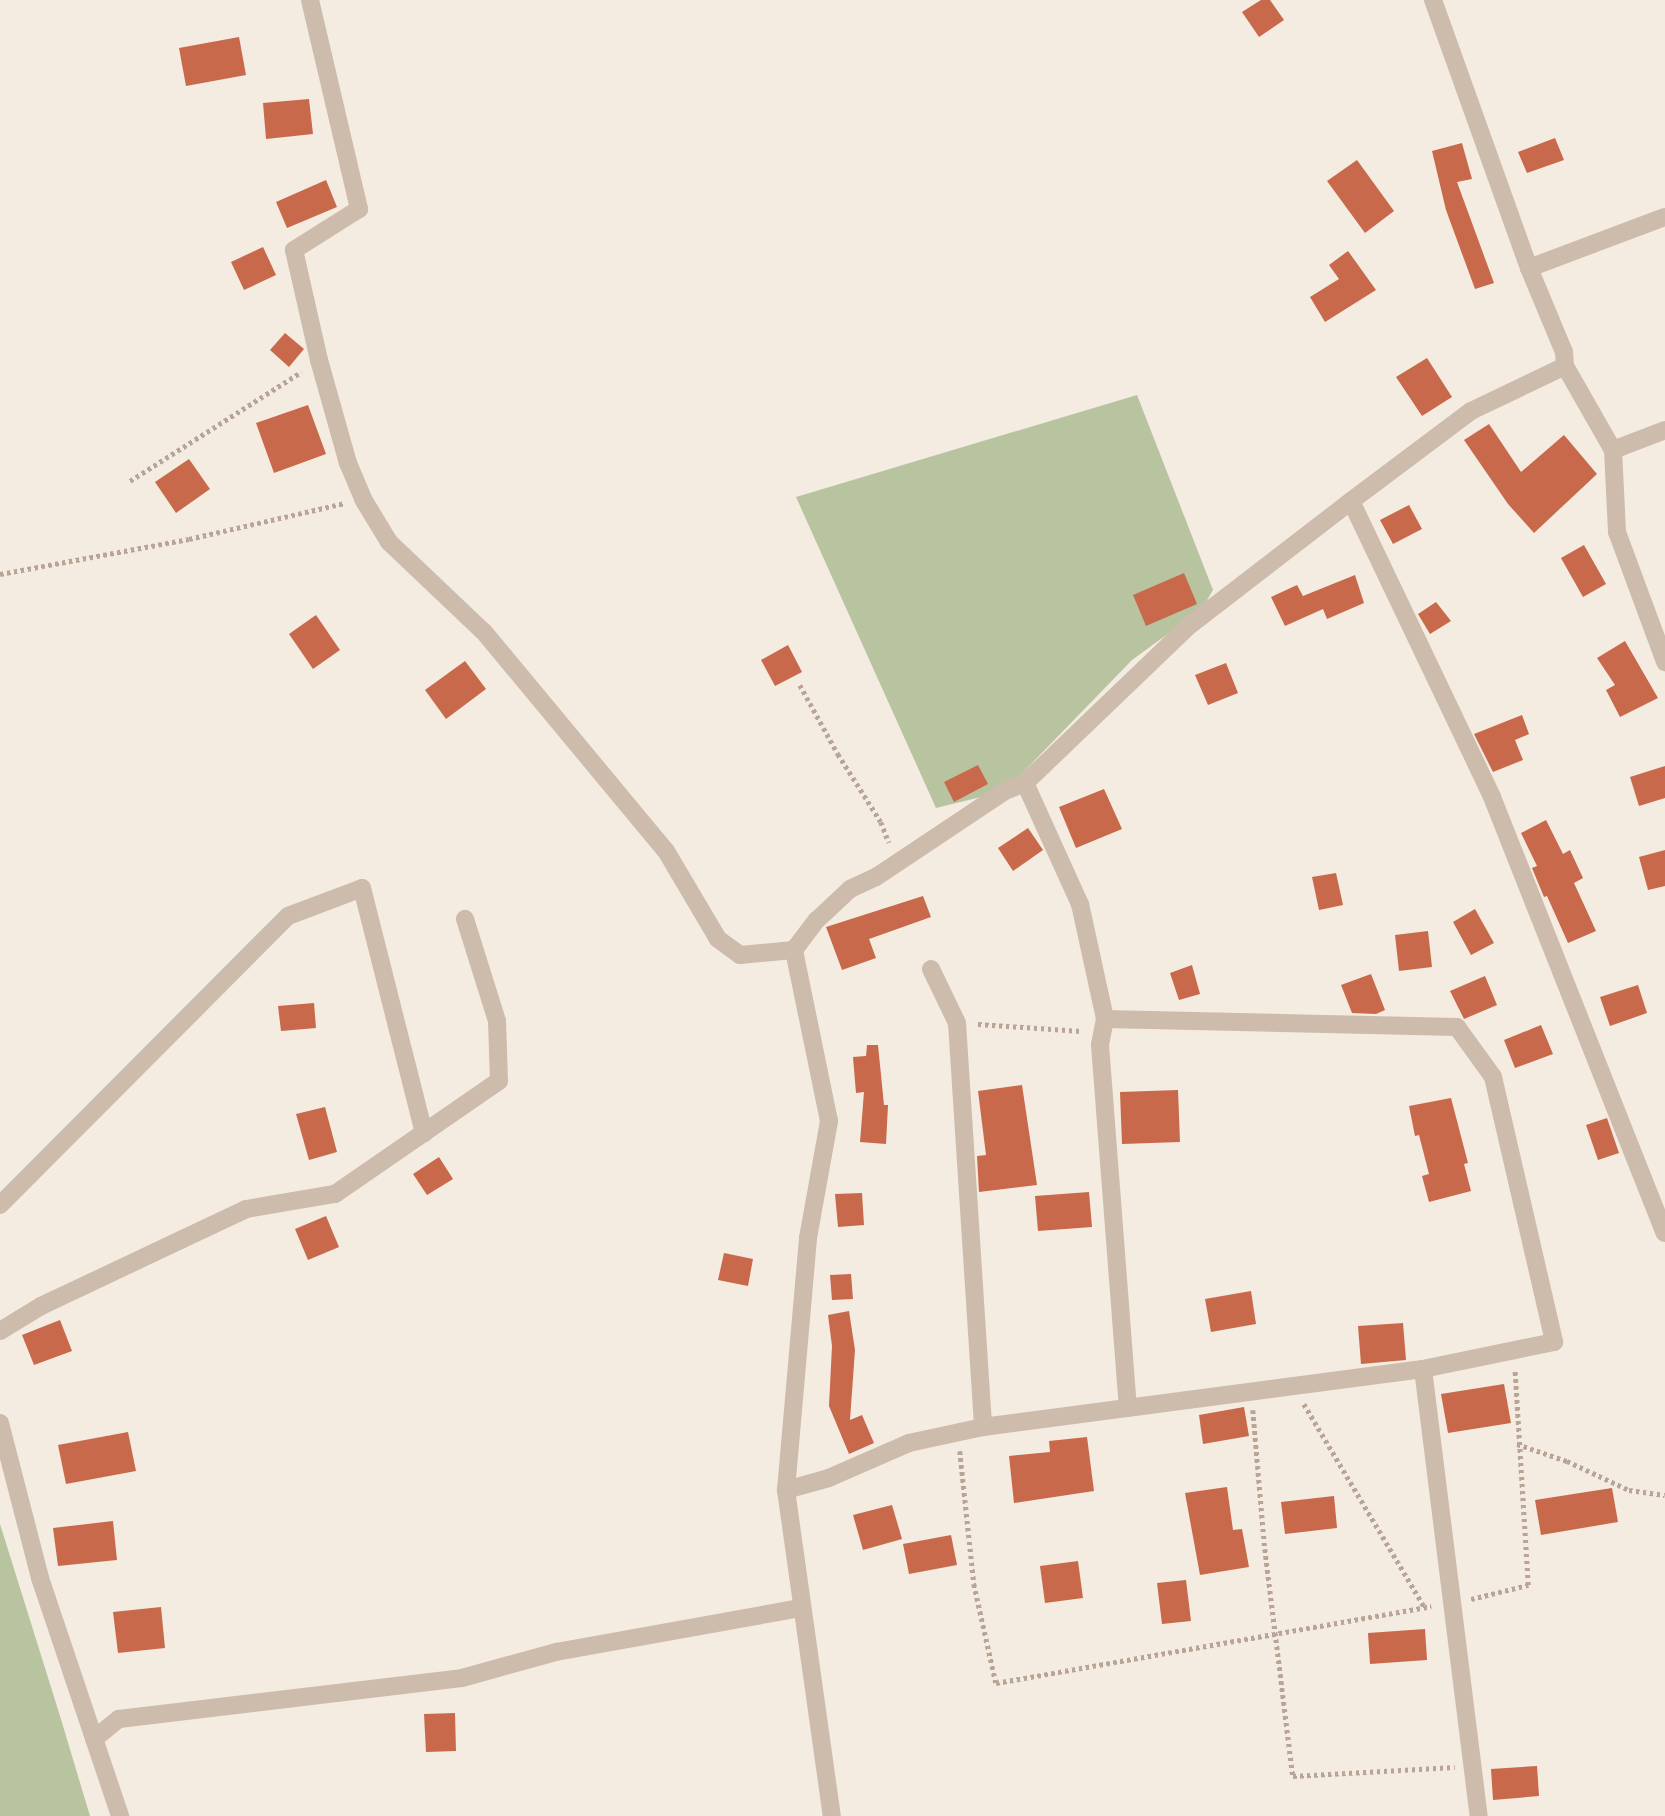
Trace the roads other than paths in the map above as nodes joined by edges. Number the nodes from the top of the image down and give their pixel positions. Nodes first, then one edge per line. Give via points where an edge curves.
1 (310, 0) edge
2 (1433, 0) edge
3 (1665, 216) edge
4 (1529, 268) junction
5 (1564, 366) junction
6 (1665, 430) edge
7 (1613, 450) junction
8 (1352, 501) junction
9 (1665, 662) edge
10 (1025, 783) junction
11 (465, 919) dead end
12 (794, 950) junction
13 (930, 969) dead end
14 (1104, 1026) junction
15 (425, 1133) junction
16 (0, 1205) edge
17 (1665, 1233) edge
18 (0, 1331) edge
19 (1423, 1369) junction
20 (1128, 1408) junction
21 (0, 1423) edge
22 (984, 1427) junction
23 (786, 1490) junction
24 (800, 1608) junction
25 (94, 1739) junction
26 (120, 1816) edge
27 (832, 1816) edge
28 (1479, 1816) edge

1 - 12 street via 359,209 294,250 319,360 363,499 388,542 484,632 666,852 718,939 740,956
2 - 4 street
3 - 4 street
4 - 5 street via 1564,352
5 - 7 street
5 - 8 street via 1471,411
6 - 7 street
7 - 9 street via 1616,532
8 - 10 street via 1190,625
8 - 17 street via 1492,797
10 - 12 street via 850,888
10 - 14 street via 1080,904
11 - 15 street via 496,1021 499,1081
12 - 23 street via 829,1121 808,1238
13 - 22 street via 957,1023
14 - 19 street via 1457,1027 1493,1077 1554,1342
14 - 20 street via 1100,1045
15 - 16 street via 362,888 288,916
15 - 18 street via 335,1194 247,1209 41,1306
19 - 20 street
19 - 28 street
20 - 22 street
21 - 25 street via 40,1578
22 - 23 street via 909,1443 829,1478
23 - 24 street
24 - 25 street via 556,1652 462,1678 119,1719
24 - 27 street
25 - 26 street

